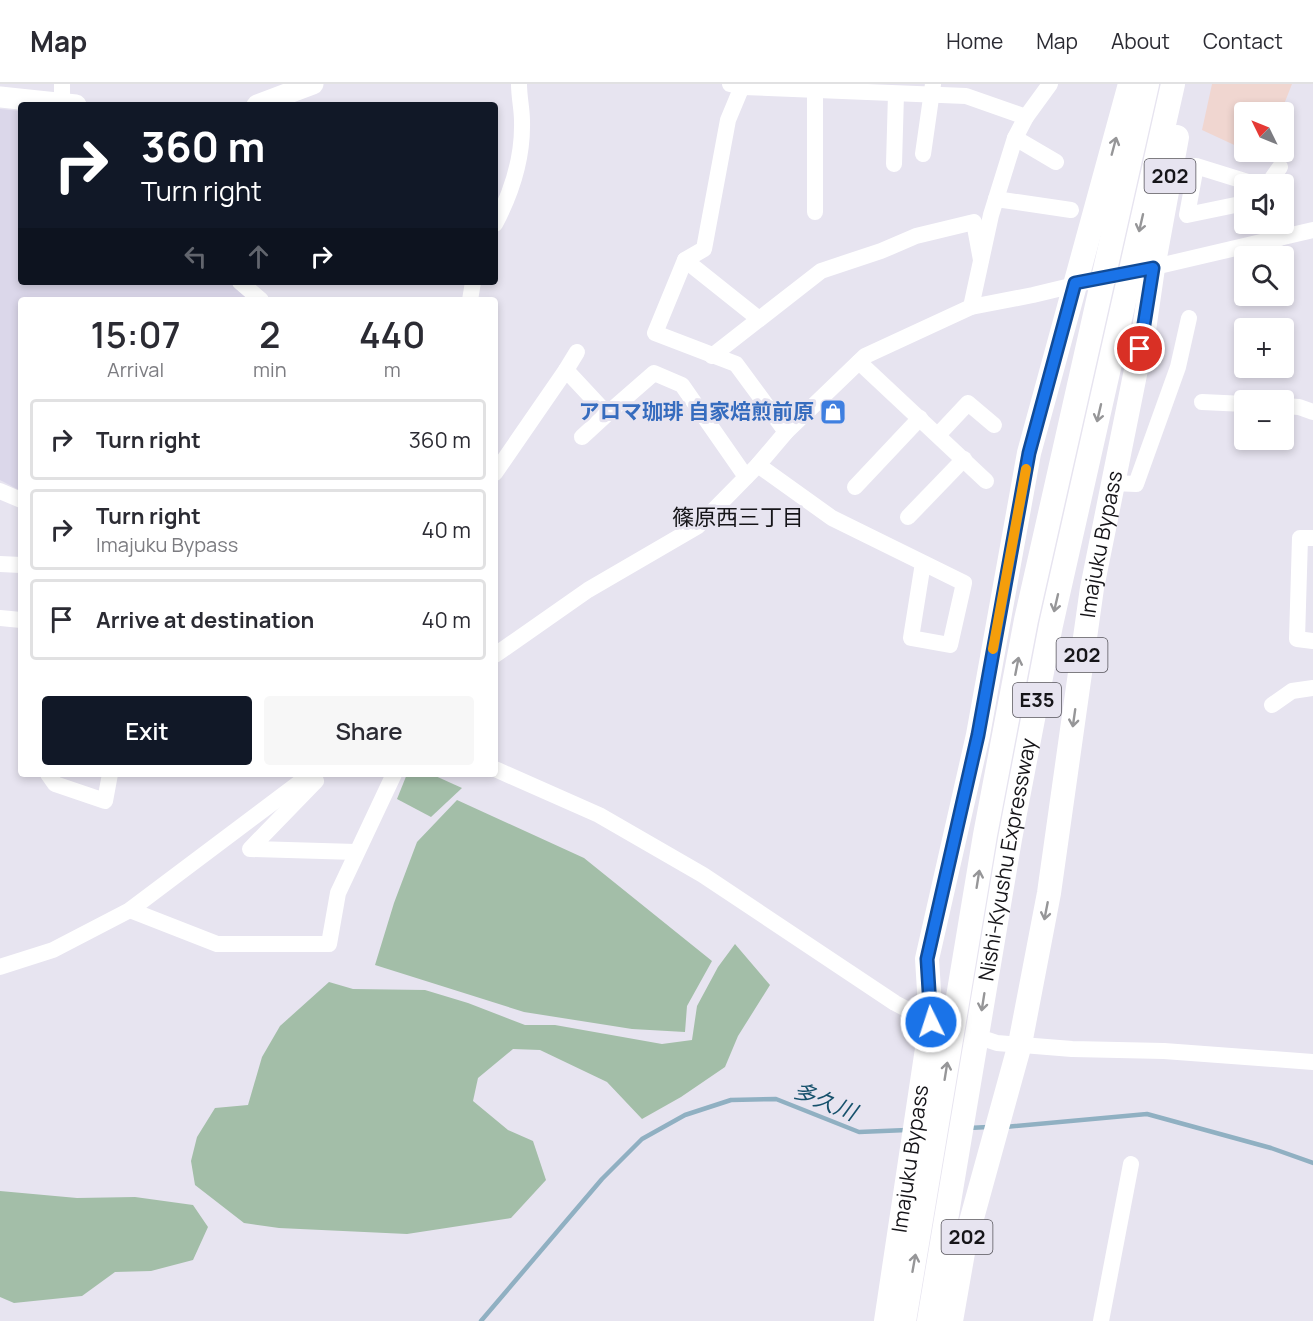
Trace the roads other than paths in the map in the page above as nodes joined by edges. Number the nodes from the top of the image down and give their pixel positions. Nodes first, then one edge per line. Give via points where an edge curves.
1 (313, 84) edge
2 (519, 84) edge
3 (1050, 84) edge
4 (1130, 84) edge
5 (1146, 84) edge
6 (1173, 84) edge
7 (1186, 84) edge
8 (739, 85) edge
9 (815, 88) junction
10 (932, 89) edge
11 (896, 94) junction
12 (0, 97) edge
13 (67, 97) edge
14 (266, 102) edge
15 (1026, 117) junction
16 (1015, 138) junction
17 (923, 154) dead end
18 (1056, 162) dead end
19 (894, 164) dead end
20 (1280, 166) dead end
21 (1275, 174) edge
22 (1234, 178) edge
23 (996, 199) junction
24 (1234, 205) edge
25 (1071, 210) dead end
26 (815, 212) dead end
27 (498, 218) edge
28 (1294, 231) edge
29 (1313, 231) edge
30 (1267, 234) edge
31 (685, 260) junction
32 (981, 260) junction
33 (1153, 268) junction
34 (1075, 283) junction
35 (244, 285) edge
36 (258, 297) edge
37 (971, 307) junction
38 (1189, 318) dead end
39 (759, 319) junction
40 (577, 352) dead end
41 (712, 356) junction
42 (859, 362) junction
43 (566, 370) junction
44 (1202, 402) dead end
45 (1234, 403) edge
46 (1294, 407) edge
47 (1313, 412) edge
48 (607, 414) junction
49 (920, 418) junction
50 (994, 425) dead end
51 (786, 432) junction
52 (938, 435) junction
53 (582, 437) dead end
54 (964, 459) junction
55 (758, 465) junction
56 (498, 468) edge
57 (746, 477) junction
58 (986, 481) dead end
59 (1113, 483) junction
60 (855, 487) dead end
61 (0, 491) edge
62 (18, 499) edge
63 (908, 517) dead end
64 (1313, 538) edge
65 (923, 562) junction
66 (0, 564) edge
67 (18, 565) edge
68 (0, 618) edge
69 (18, 620) edge
70 (1313, 641) edge
71 (498, 653) edge
72 (1313, 688) edge
73 (1272, 705) dead end
74 (498, 770) edge
75 (50, 777) edge
76 (109, 777) edge
77 (308, 777) edge
78 (314, 777) edge
79 (393, 777) edge
80 (356, 852) junction
81 (130, 910) junction
82 (0, 967) edge
83 (931, 1022) junction
84 (988, 1040) dead end
85 (1020, 1044) junction
86 (1313, 1062) edge
87 (1131, 1164) dead end
88 (886, 1321) edge
89 (904, 1321) edge
90 (929, 1321) edge
91 (951, 1321) edge
92 (1101, 1321) edge

1 - 14 main road
2 - 27 street via 519,161 509,198
3 - 15 street
34 -> 4 highway, Imajuku Bypass
89 -> 5 highway, Nishi-Kyushu Expressway / E35 via 985,835 1026,620
6 -> 90 highway, Nishi-Kyushu Expressway / E35 via 1051,625
7 - 33 highway, Imajuku Bypass / 202
8 - 9 street
8 - 31 street via 728,120 704,249
9 - 11 street
9 - 26 street
10 - 11 street
10 - 15 street
10 - 17 street
11 - 19 street
12 - 13 main road
15 - 16 street
16 - 18 street
16 - 23 street
20 - 21 street
22 - 24 street via 1196,166 1187,214
23 - 25 street
23 - 32 street
28 - 29 street
30 - 33 street
31 - 39 street
31 - 41 street via 655,333
32 - 37 street
32 - 39 street via 974,222 916,236 821,271
33 - 34 street
33 - 59 highway, Imajuku Bypass / 202
34 - 37 street
34 - 83 highway, Imajuku Bypass via 1029,453 978,735 927,959
35 - 36 street
37 - 42 street via 864,356
38 - 59 street via 1178,367 1136,484
39 - 41 street
40 - 43 street
41 - 51 street via 736,364
42 - 49 street
42 - 51 street
43 - 48 street
43 - 56 street
44 - 45 street
46 - 47 street
48 - 53 street
48 - 57 street via 654,373 682,385
49 - 52 street
49 - 60 street
50 - 52 street via 969,403
51 - 55 street
52 - 54 street
54 - 58 street
54 - 63 street
55 - 57 street
55 - 65 street via 831,518
57 - 71 street via 698,526 588,590
59 -> 85 highway, Imajuku Bypass / 202 via 1092,588 1049,893
61 - 62 street
64 - 70 street via 1300,538 1297,639
65 - 65 street via 964,583 950,645 911,638
66 - 67 street
68 - 69 street
72 - 73 street via 1292,691
74 - 83 street via 599,815 703,875 895,1003
75 - 76 street via 55,784 105,801
77 - 81 street
78 - 80 street via 316,782 250,849
79 - 80 street
80 - 81 street via 338,893 329,945 217,944
81 - 82 street via 53,950
83 - 88 highway, Imajuku Bypass
84 - 85 street
85 - 86 street
85 - 91 highway, Imajuku Bypass / 202 via 964,1247
87 - 92 street

